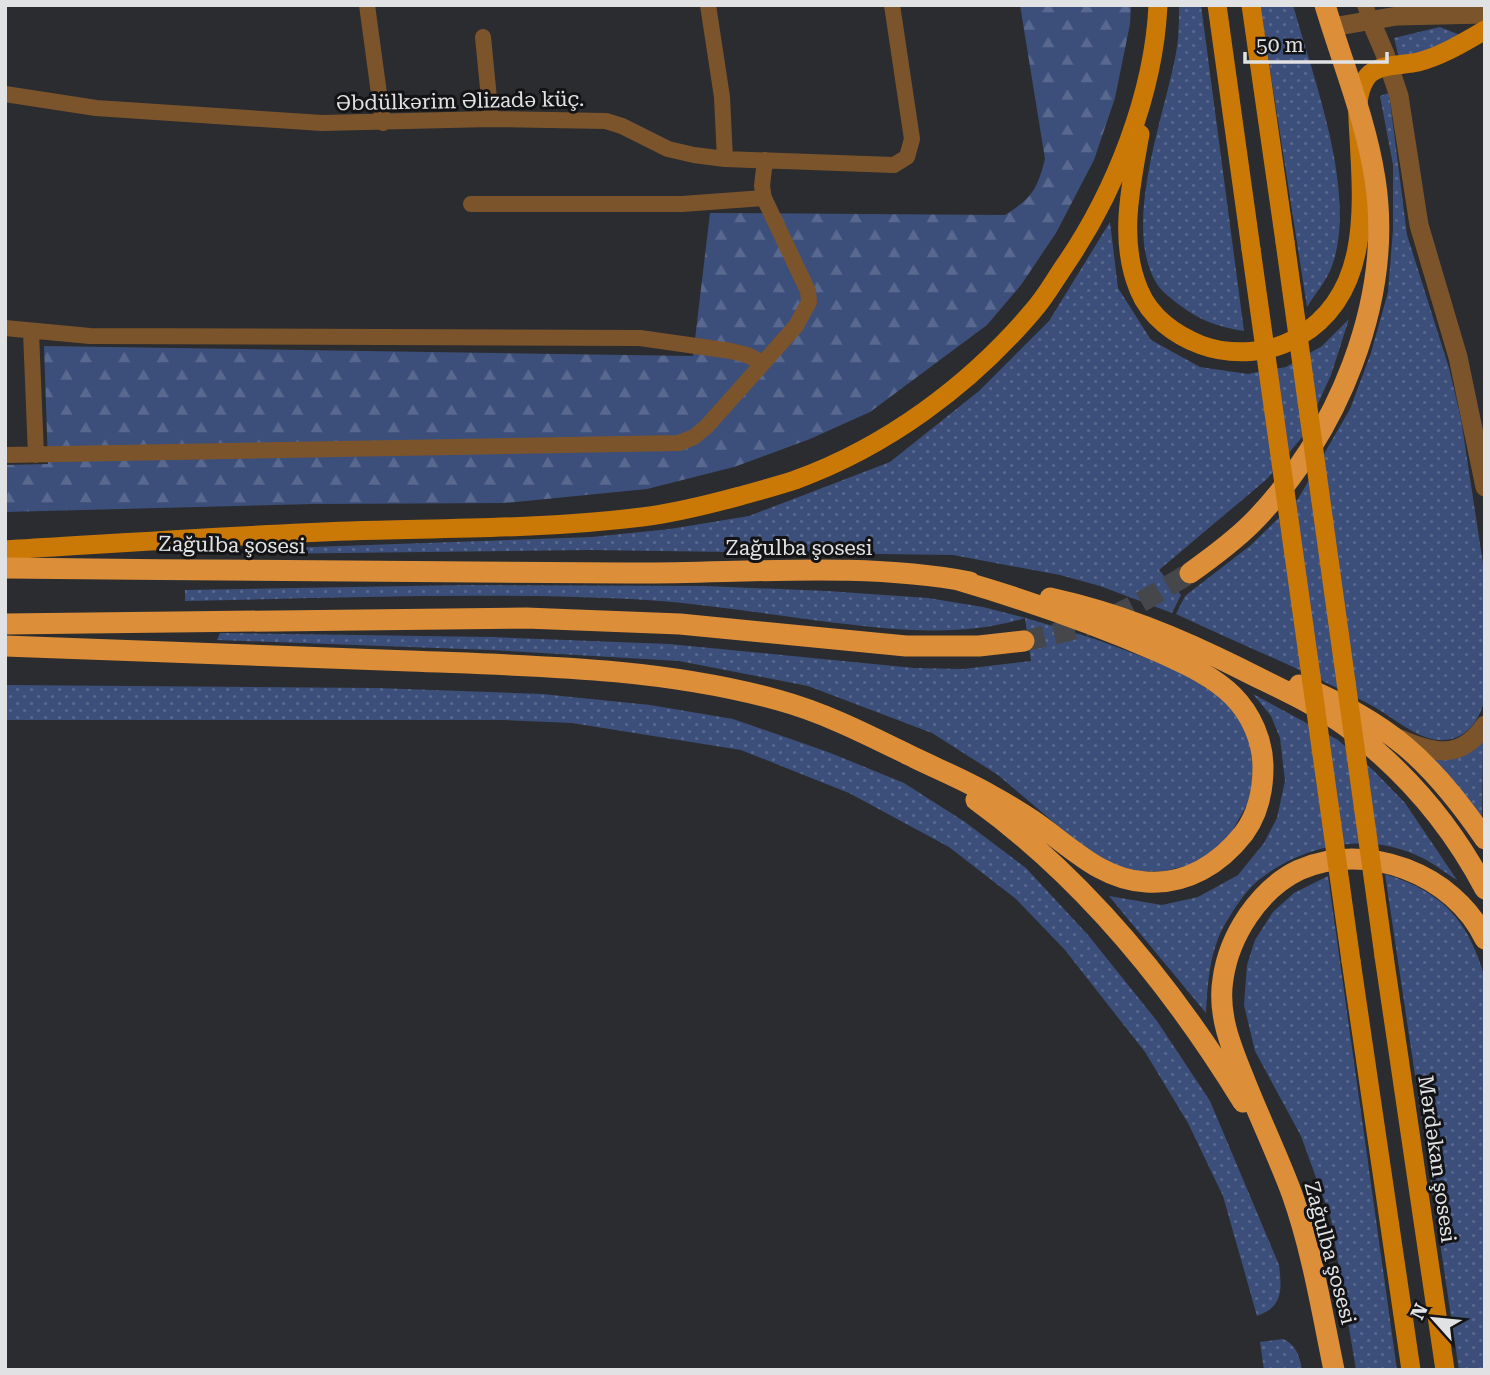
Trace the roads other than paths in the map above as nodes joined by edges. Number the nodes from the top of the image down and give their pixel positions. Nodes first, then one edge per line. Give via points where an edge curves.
1 (367, 5) edge
2 (708, 5) edge
3 (892, 5) edge
4 (1157, 5) edge
5 (1217, 5) edge
6 (1251, 5) edge
7 (1325, 5) edge
8 (1368, 12) edge
9 (1485, 14) edge
10 (1332, 27) junction
11 (1485, 30) edge
12 (483, 37) dead end
13 (1389, 67) junction
14 (1149, 74) junction
15 (5, 94) edge
16 (1358, 110) junction
17 (491, 119) junction
18 (383, 123) junction
19 (725, 159) junction
20 (765, 160) junction
21 (764, 198) junction
22 (471, 204) dead end
23 (5, 328) edge
24 (32, 332) junction
25 (763, 363) junction
26 (5, 455) edge
27 (36, 455) junction
28 (1485, 487) edge
29 (5, 550) edge
30 (5, 568) edge
31 (1190, 573) tunnel mouth
32 (958, 579) junction
33 (5, 624) edge
34 (1181, 639) junction
35 (1024, 641) tunnel mouth
36 (5, 646) edge
37 (1485, 725) edge
38 (1399, 739) junction
39 (911, 756) junction
40 (1485, 839) edge
41 (1485, 889) edge
42 (1485, 939) edge
43 (1273, 1151) junction
44 (1334, 1370) edge
45 (1411, 1370) edge
46 (1445, 1370) edge

1 - 18 street
2 - 19 street via 722,97
3 - 20 street, Əbdülkərim Əlizadə küç. via 912,139 907,157 894,165
4 - 14 main road
5 - 45 main road, bridge
6 - 46 main road, Mərdəkan şosesi, bridge
7 - 10 highway
8 - 9 street
8 - 10 street
8 - 13 street
10 - 16 highway
11 - 13 main road via 1419,62
12 - 17 street
13 - 16 main road via 1366,77
13 - 28 street via 1402,111 1419,225 1458,357
14 - 16 main road via 1130,190 1127,230 1131,269 1154,315 1175,332 1219,350 1251,352 1291,342 1314,328 1344,291 1360,222
14 - 29 main road via 1100,207 1035,310 947,395 906,424 795,480 694,509 630,519
15 - 18 street, Əbdülkərim Əlizadə küç. via 96,108
16 - 31 highway via 1376,180 1378,268 1349,375 1302,460 1275,497 1227,546
17 - 18 street, Əbdülkərim Əlizadə küç.
17 - 19 street, Əbdülkərim Əlizadə küç. via 606,121 680,153
19 - 20 street, Əbdülkərim Əlizadə küç.
20 - 21 street
21 - 22 street via 682,204
21 - 25 street via 809,302 796,326
23 - 24 street
24 - 25 street via 640,338 731,351
24 - 27 street
25 - 27 street via 707,426 679,443
26 - 27 street
30 - 32 highway, Zağulba şosesi via 782,571
32 - 34 highway, Zağulba şosesi via 1083,605
32 - 39 highway via 1100,628 1216,682 1248,714 1258,736 1263,779 1258,806 1247,829 1208,867 1181,879 1141,882 1105,872 996,797
33 - 35 highway via 539,618 680,624 906,646
34 - 38 highway via 1338,701
34 - 41 highway, Zağulba şosesi via 1346,726 1421,795 1454,837
36 - 39 highway via 568,667 635,674 778,700 851,726
37 - 38 street via 1471,741 1453,751 1428,750
38 - 40 highway via 1444,785
39 - 43 highway via 1013,827 1077,887 1179,1007
42 - 43 highway via 1469,913 1447,892 1416,873 1388,864 1356,859 1312,865 1268,894 1237,934 1221,1000 1230,1042
43 - 44 highway, Zağulba şosesi via 1292,1195

